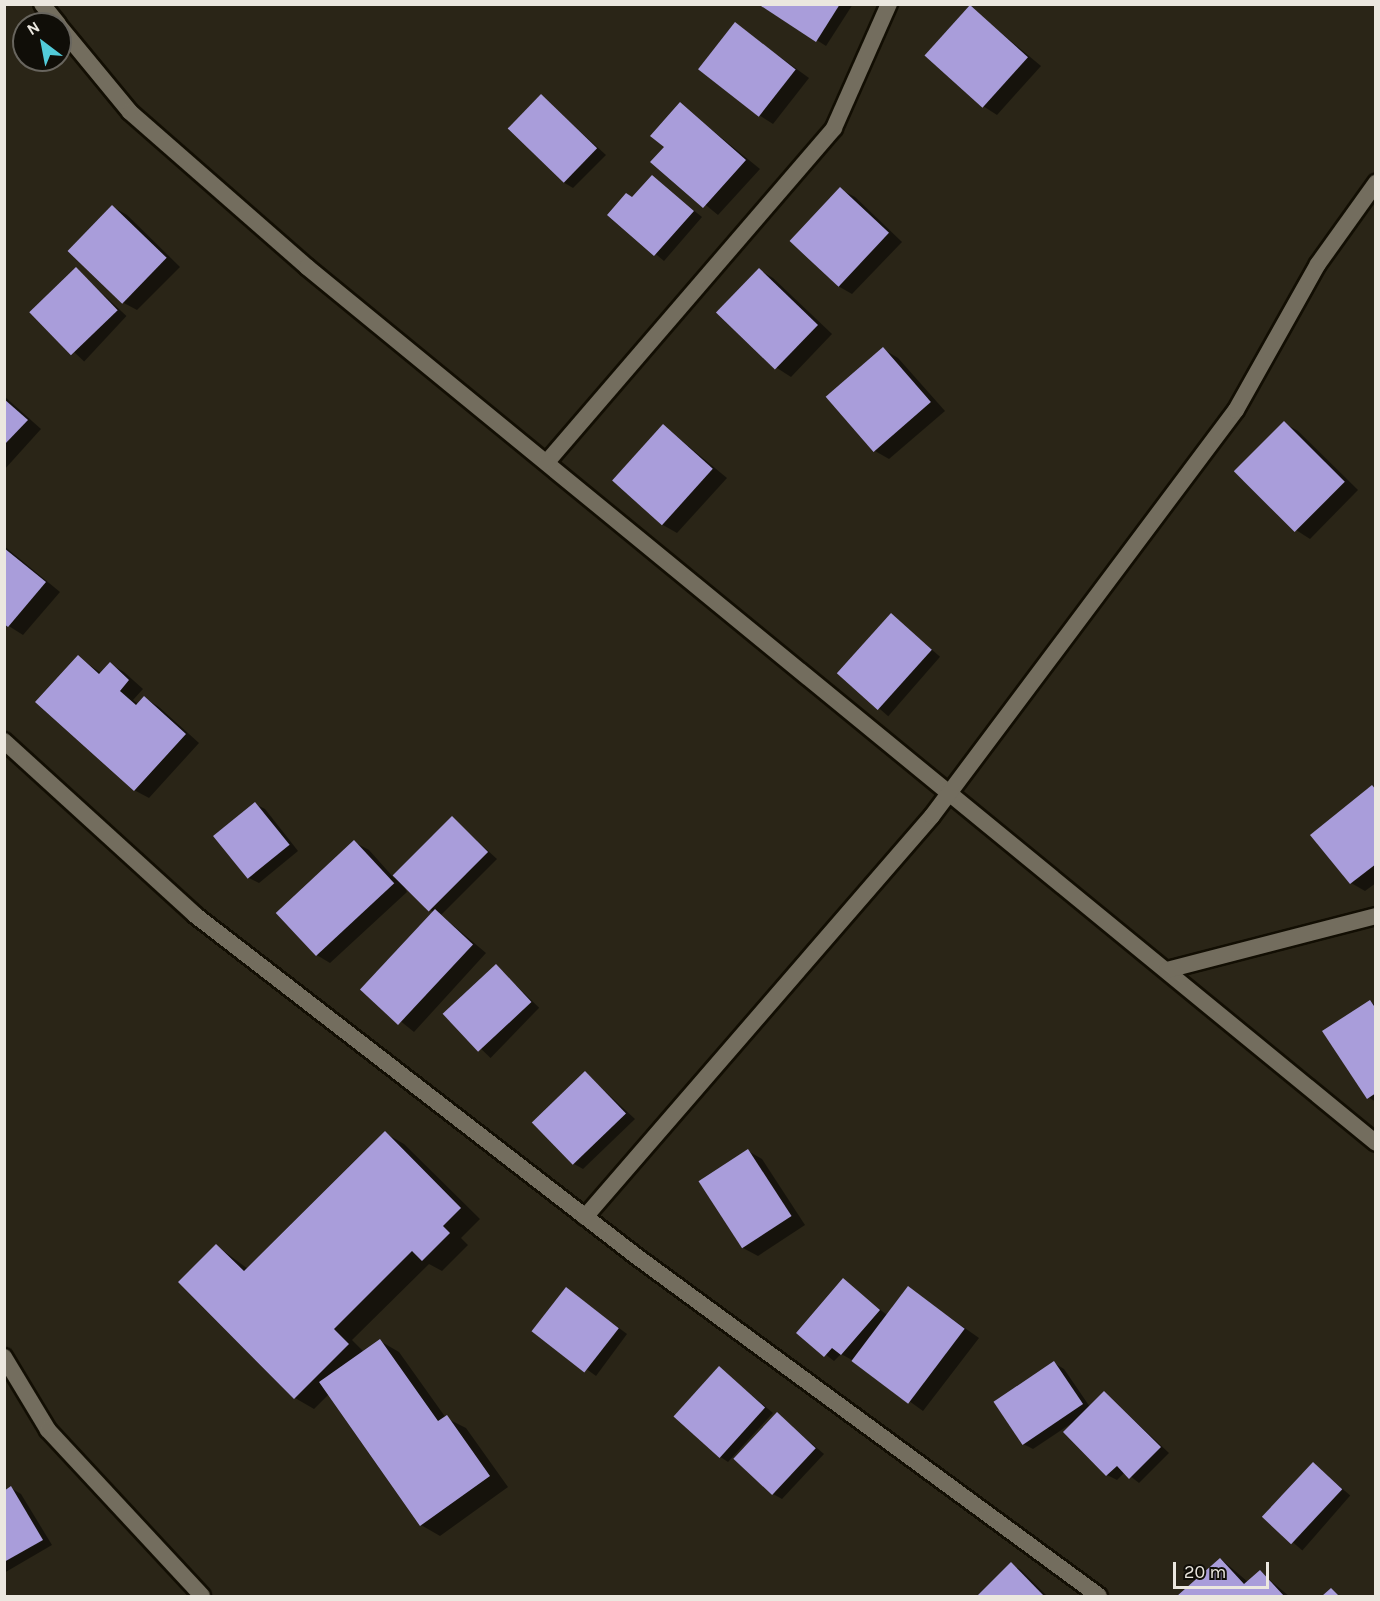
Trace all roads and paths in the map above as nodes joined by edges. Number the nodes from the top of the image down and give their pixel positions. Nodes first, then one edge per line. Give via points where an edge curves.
1 (889, 4) edge
2 (72, 41) edge
3 (1376, 183) edge
4 (547, 462) junction
5 (4, 741) edge
6 (948, 795) junction
7 (1376, 916) edge
8 (1167, 970) junction
9 (1376, 1143) edge
10 (585, 1217) junction
11 (4, 1357) edge
12 (202, 1596) edge
13 (1098, 1596) edge

1 - 4 street via 834,128
2 - 4 street via 130,112 308,267
3 - 6 street via 1318,264 1236,410
4 - 6 street
5 - 10 street via 195,915
6 - 8 street
6 - 10 street
7 - 8 street
8 - 9 street
10 - 13 street
11 - 12 street via 48,1430

